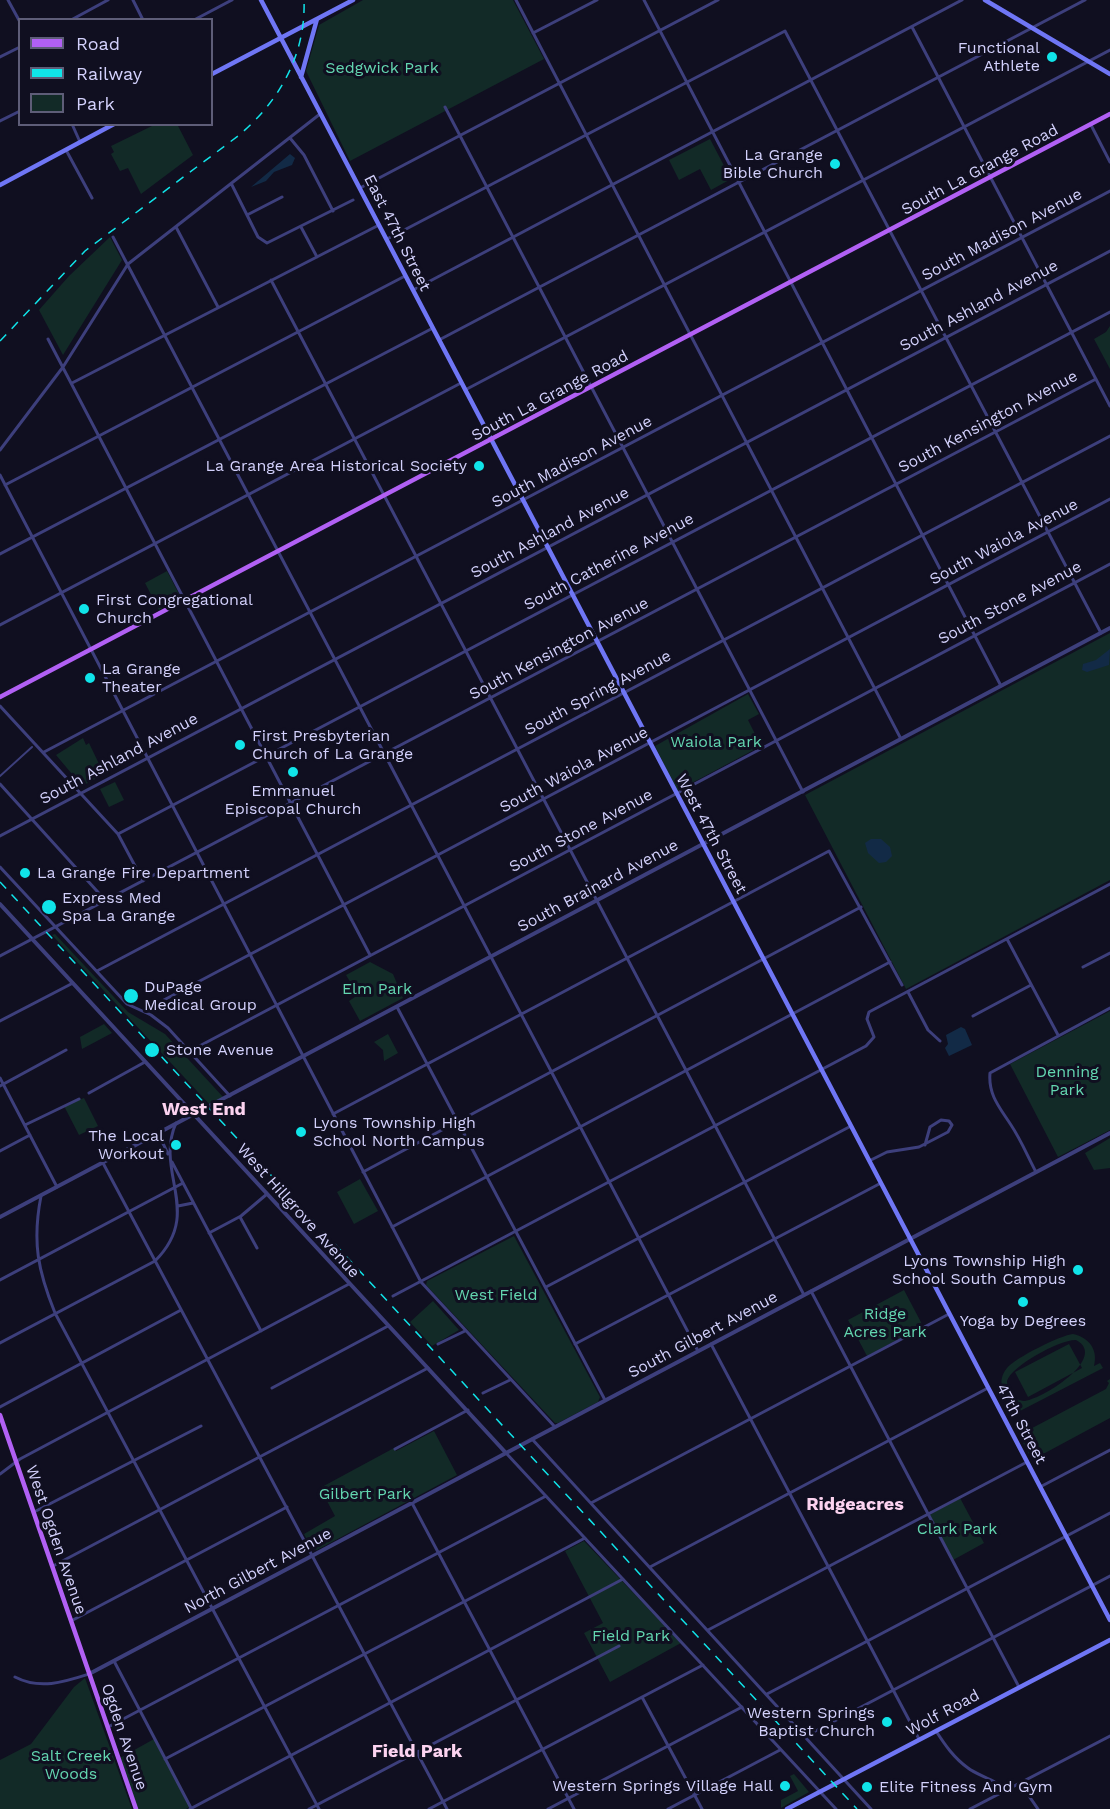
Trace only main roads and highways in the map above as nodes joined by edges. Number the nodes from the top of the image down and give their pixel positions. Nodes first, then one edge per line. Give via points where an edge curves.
1 (261, 0) edge
2 (353, 0) edge
3 (985, 0) edge
4 (316, 19) junction
5 (280, 38) junction
6 (213, 73) edge
7 (1110, 74) edge
8 (301, 77) junction
9 (1110, 114) edge
10 (110, 126) edge
11 (0, 185) edge
12 (491, 441) junction
13 (0, 697) edge
14 (910, 1238) joint
15 (0, 1415) edge
16 (1110, 1620) edge
17 (1110, 1640) edge
18 (89, 1674) joint
19 (136, 1809) edge
20 (787, 1809) edge

1 - 5 main road
2 - 4 main road
3 - 7 main road
4 - 5 main road
4 - 8 main road
5 - 6 main road
5 - 8 main road, East 47th Street
8 - 12 main road, East 47th Street
9 - 12 main road, South La Grange Road
10 - 11 main road
12 - 13 main road, South La Grange Road
12 - 14 main road, West 47th Street
14 - 16 main road, 47th Street
15 - 18 main road, West Ogden Avenue
17 - 20 main road, Wolf Road
18 - 19 main road, Ogden Avenue

